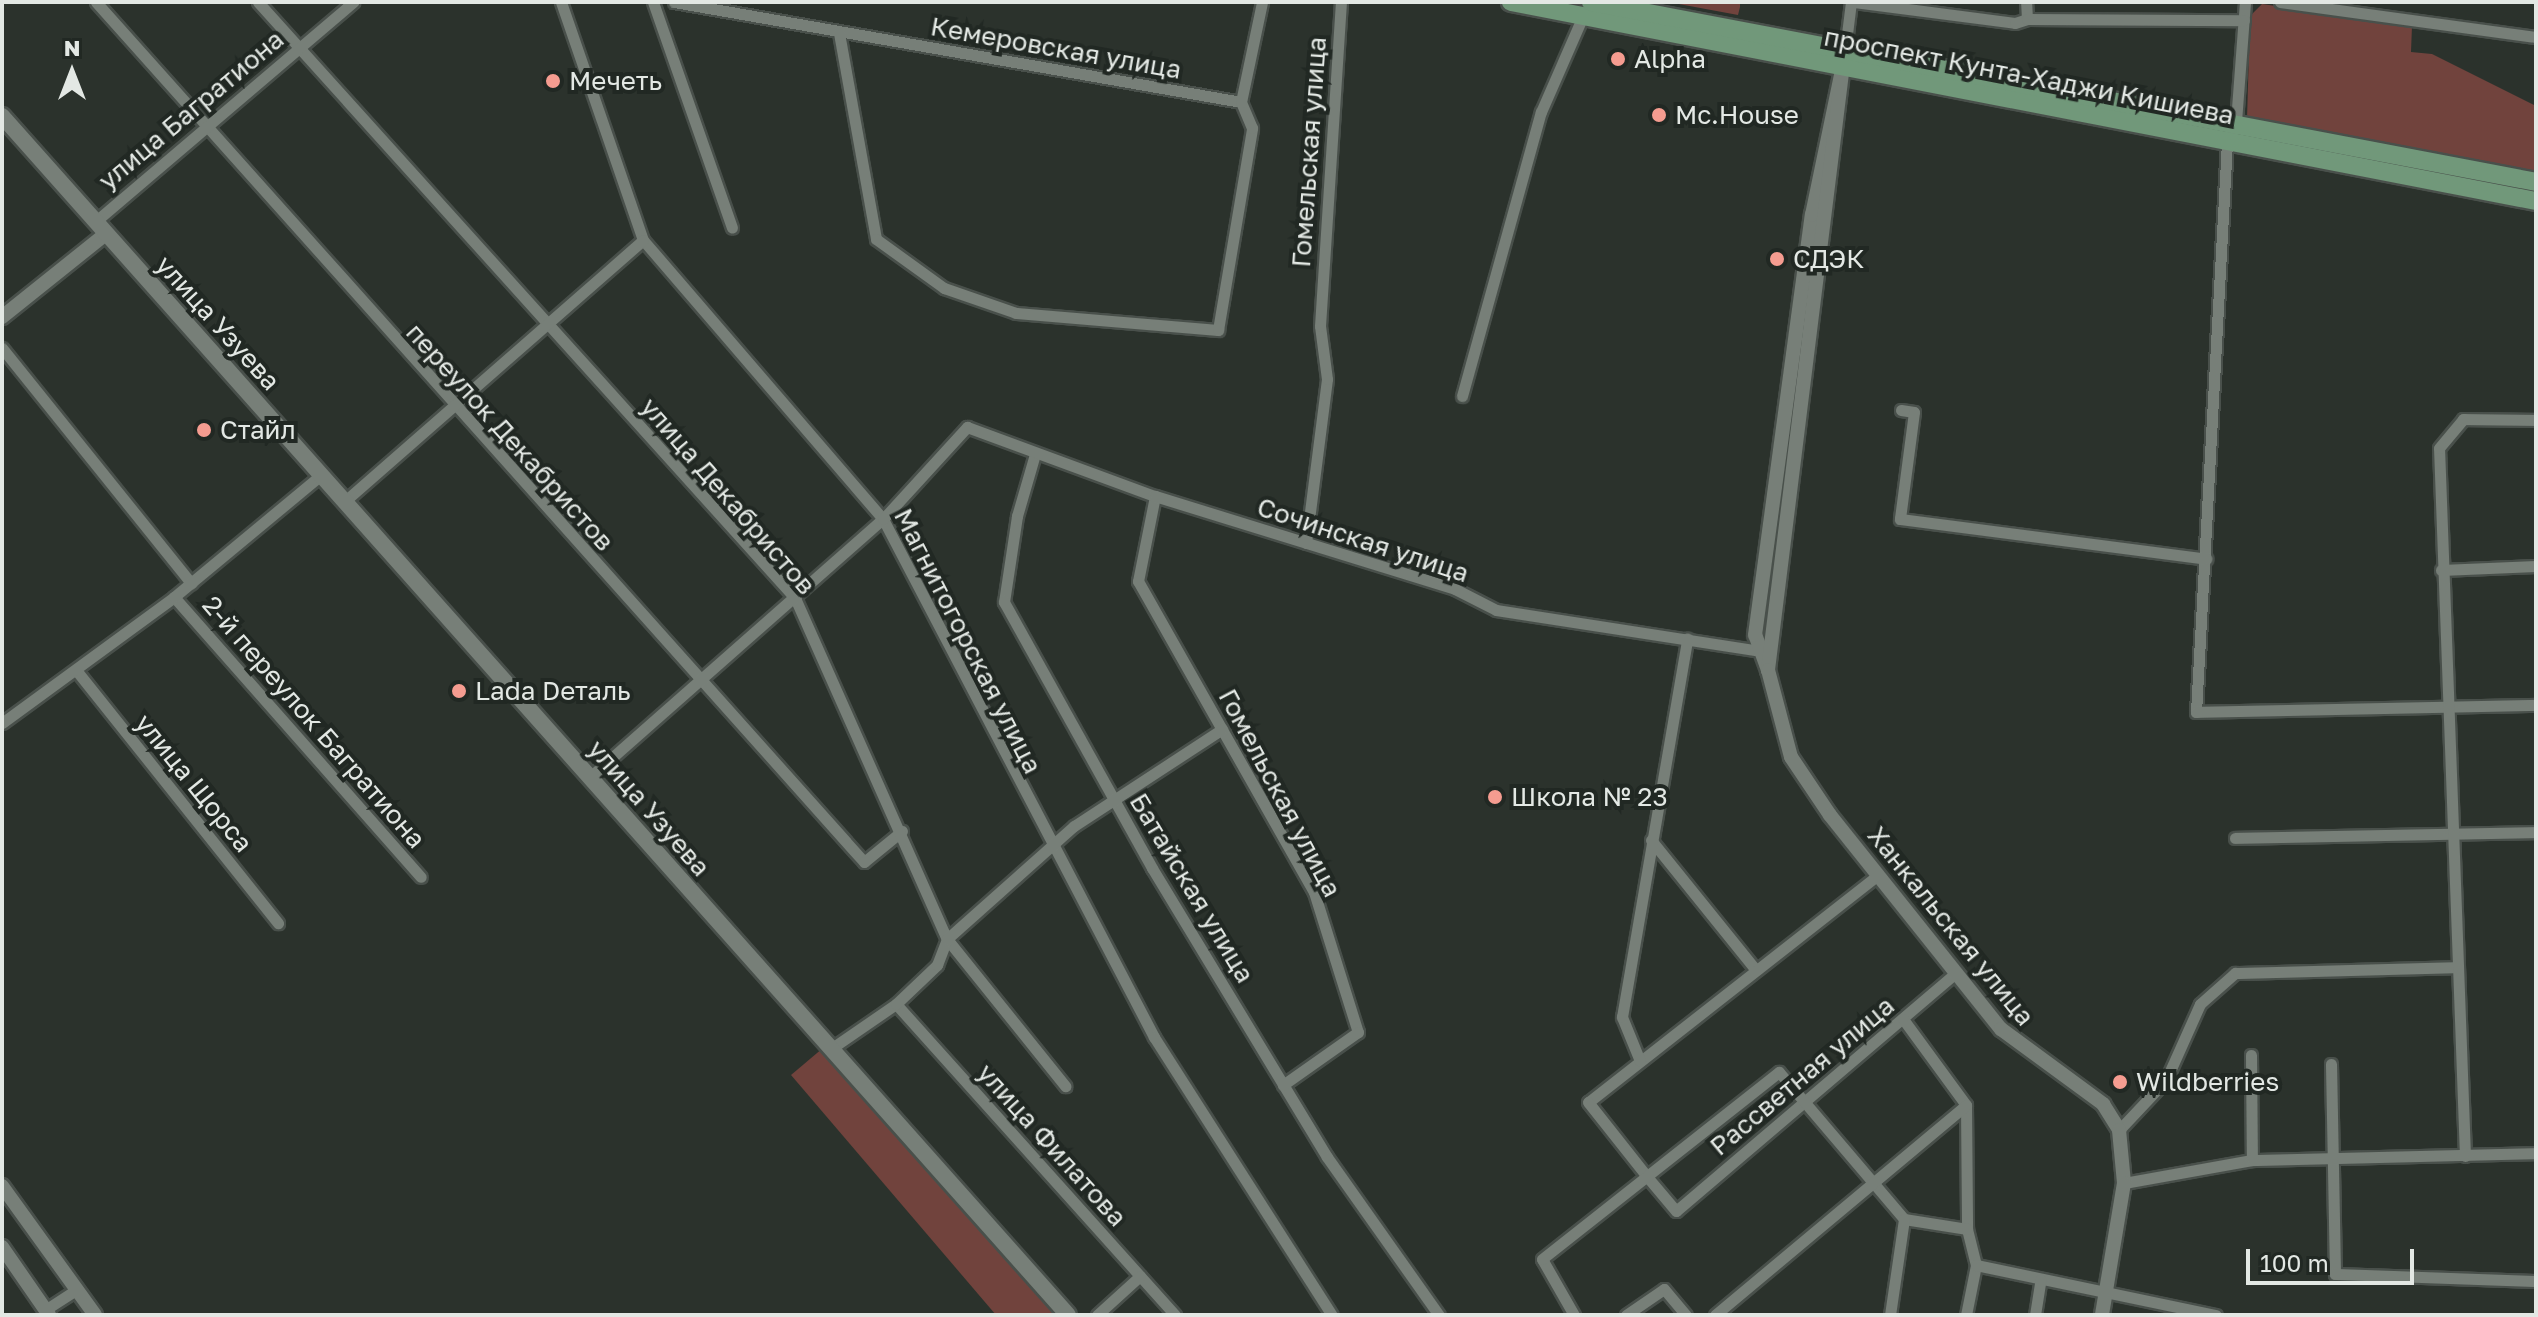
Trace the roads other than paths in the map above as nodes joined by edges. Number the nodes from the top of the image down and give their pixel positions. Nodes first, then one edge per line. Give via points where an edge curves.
1 (96, 2) edge
2 (258, 2) edge
3 (353, 2) edge
4 (561, 2) edge
5 (653, 2) edge
6 (674, 2) edge
7 (1262, 2) edge
8 (1341, 2) edge
9 (1511, 2) edge
10 (1853, 2) edge
11 (2026, 2) edge
12 (2245, 2) edge
13 (2280, 2) edge
14 (1586, 9) edge
15 (2027, 19) junction
16 (2244, 20) junction
17 (839, 33) junction
18 (2536, 37) edge
19 (300, 49) junction
20 (1844, 58) junction
21 (1241, 102) junction
22 (2, 116) edge
23 (2236, 123) junction
24 (208, 128) junction
25 (2227, 142) junction
26 (2536, 182) edge
27 (2536, 201) edge
28 (102, 227) junction
29 (732, 228) dead end
30 (643, 240) junction
31 (2, 317) edge
32 (546, 321) junction
33 (2, 348) edge
34 (1462, 396) dead end
35 (451, 404) junction
36 (1901, 410) dead end
37 (2536, 420) edge
38 (1035, 454) junction
39 (321, 475) junction
40 (1155, 496) junction
41 (345, 501) junction
42 (883, 519) junction
43 (1306, 543) junction
44 (2206, 559) junction
45 (2536, 566) edge
46 (2441, 570) junction
47 (191, 583) junction
48 (174, 597) junction
49 (795, 598) junction
50 (1687, 639) junction
51 (1755, 650) junction
52 (76, 670) junction
53 (1768, 670) junction
54 (697, 680) junction
55 (2536, 705) edge
56 (2447, 709) junction
57 (2, 723) edge
58 (1222, 729) junction
59 (590, 777) junction
60 (1112, 796) junction
61 (902, 831) junction
62 (2536, 832) edge
63 (2452, 834) junction
64 (2235, 838) dead end
65 (1651, 840) junction
66 (1051, 851) junction
67 (1878, 875) junction
68 (421, 877) dead end
69 (278, 923) dead end
70 (947, 939) junction
71 (2457, 967) junction
72 (1756, 970) junction
73 (1956, 973) junction
74 (896, 1004) junction
75 (1903, 1019) junction
76 (832, 1048) junction
77 (2251, 1055) dead end
78 (1640, 1061) junction
79 (2331, 1064) dead end
80 (1283, 1085) junction
81 (1065, 1086) dead end
82 (1806, 1102) junction
83 (1966, 1105) junction
84 (2119, 1130) junction
85 (2536, 1153) edge
86 (2465, 1156) junction
87 (2329, 1157) junction
88 (2252, 1160) junction
89 (1873, 1177) junction
90 (1649, 1179) junction
91 (2124, 1183) junction
92 (2, 1186) edge
93 (1904, 1219) junction
94 (1967, 1229) junction
95 (4, 1255) edge
96 (1976, 1265) junction
97 (1140, 1276) junction
98 (2041, 1279) junction
99 (2536, 1281) edge
100 (77, 1289) junction
101 (2106, 1289) junction
102 (47, 1312) edge
103 (2183, 1312) edge
104 (95, 1315) edge
105 (1068, 1315) edge
106 (1097, 1315) edge
107 (1175, 1315) edge
108 (1332, 1315) edge
109 (1439, 1315) edge
110 (1574, 1315) edge
111 (1626, 1315) edge
112 (1686, 1315) edge
113 (1715, 1315) edge
114 (1890, 1315) edge
115 (1966, 1315) edge
116 (2035, 1315) edge
117 (2102, 1315) edge
118 (2216, 1315) edge

1 - 24 street, переулок Декабристов
2 - 19 street, улица Декабристов
3 - 19 street, улица Багратиона
4 - 30 street, Магнитогорская улица
5 - 29 street
6 - 17 street, Кемеровская улица
7 - 21 street
8 - 43 street, Гомельская улица via 1320,326 1327,379
9 - 14 main road, проспект Кунта-Хаджи Кишиева
10 - 15 street via 2002,23
10 - 20 street
11 - 15 street
12 - 16 street
13 - 18 street
14 - 20 main road, проспект Кунта-Хаджи Кишиева
14 - 20 main road, проспект Кунта-Хаджи Кишиева via 1639,11
14 - 34 street via 1541,112
15 - 16 street
16 - 23 street
17 - 21 street, Кемеровская улица
17 - 21 street via 876,239 944,288 1016,313 1218,330 1252,128
19 - 24 street, улица Багратиона
19 - 32 street, улица Декабристов
20 - 23 main road, проспект Кунта-Хаджи Кишиева
20 - 25 main road, проспект Кунта-Хаджи Кишиева
20 - 51 street via 1812,215
20 - 53 street, Ханкальская улица
22 - 28 main road, улица Узуева
23 - 25 street
23 - 26 main road, проспект Кунта-Хаджи Кишиева
24 - 28 street, улица Багратиона
24 - 35 street, переулок Декабристов
25 - 27 main road, проспект Кунта-Хаджи Кишиева
25 - 44 street
28 - 31 street, улица Багратиона
28 - 39 main road, улица Узуева
30 - 32 street
30 - 42 street, Магнитогорская улица
32 - 35 street
32 - 49 street, улица Декабристов
33 - 47 street
35 - 41 street
35 - 54 street, переулок Декабристов
36 - 44 street via 1914,412 1900,519
37 - 46 street via 2463,419 2448,431 2439,448
38 - 40 street, Сочинская улица
38 - 42 street, Сочинская улица via 967,427
38 - 60 street, Батайская улица via 1017,516 1004,602
39 - 41 main road, улица Узуева
39 - 47 street
40 - 43 street, Сочинская улица
40 - 58 street, Гомельская улица via 1138,581
41 - 59 main road, улица Узуева
42 - 49 street
42 - 66 street, Магнитогорская улица
43 - 50 street, Сочинская улица via 1455,589 1496,610
44 - 56 street via 2196,712
45 - 46 street
46 - 56 street
47 - 48 street
48 - 52 street
48 - 68 street, 2-й переулок Багратиона
49 - 54 street
49 - 61 street, улица Декабристов
50 - 51 street, Сочинская улица
50 - 65 street
51 - 53 street, Ханкальская улица
52 - 57 street
52 - 69 street, улица Щорса
53 - 67 street, Ханкальская улица via 1797,770
54 - 59 street
54 - 61 street, переулок Декабристов via 864,862
55 - 56 street
56 - 63 street
58 - 60 street
58 - 80 street, Гомельская улица via 1314,892 1358,1032
59 - 76 main road, улица Узуева
60 - 66 street
60 - 80 street, Батайская улица
61 - 70 street, улица Декабристов
62 - 63 street
63 - 64 street
63 - 71 street
65 - 72 street
65 - 78 street via 1622,1017
66 - 70 street
66 - 108 street, Магнитогорская улица via 1154,1037
67 - 72 street
67 - 73 street, Ханкальская улица
70 - 74 street via 937,965
70 - 81 street, улица Декабристов
71 - 84 street via 2235,973 2200,1004 2166,1080
71 - 86 street
72 - 78 street
73 - 75 street, Рассветная улица
73 - 84 street, Ханкальская улица via 2001,1029 2103,1104
74 - 76 street
74 - 97 street, улица Филатова
75 - 82 street, Рассветная улица
75 - 83 street
76 - 105 main road, улица Узуева
77 - 88 street
78 - 90 street via 1588,1102
79 - 87 street
80 - 109 street, Батайская улица
82 - 89 street
82 - 90 street, Рассветная улица via 1779,1072
82 - 90 street, Рассветная улица via 1676,1211
83 - 89 street
83 - 94 street
84 - 91 street
85 - 86 street
86 - 87 street
87 - 88 street
87 - 99 street via 2335,1274
88 - 91 street
89 - 93 street
89 - 113 street
90 - 110 street, Рассветная улица via 1542,1259
91 - 101 street
92 - 100 street
93 - 94 street
93 - 114 street
94 - 96 street
95 - 102 street
96 - 98 street
96 - 115 street
97 - 106 street
97 - 107 street, улица Филатова
98 - 101 street
98 - 116 street
100 - 102 street
100 - 104 street
101 - 103 street
101 - 117 street
103 - 118 street
111 - 112 street via 1664,1289

